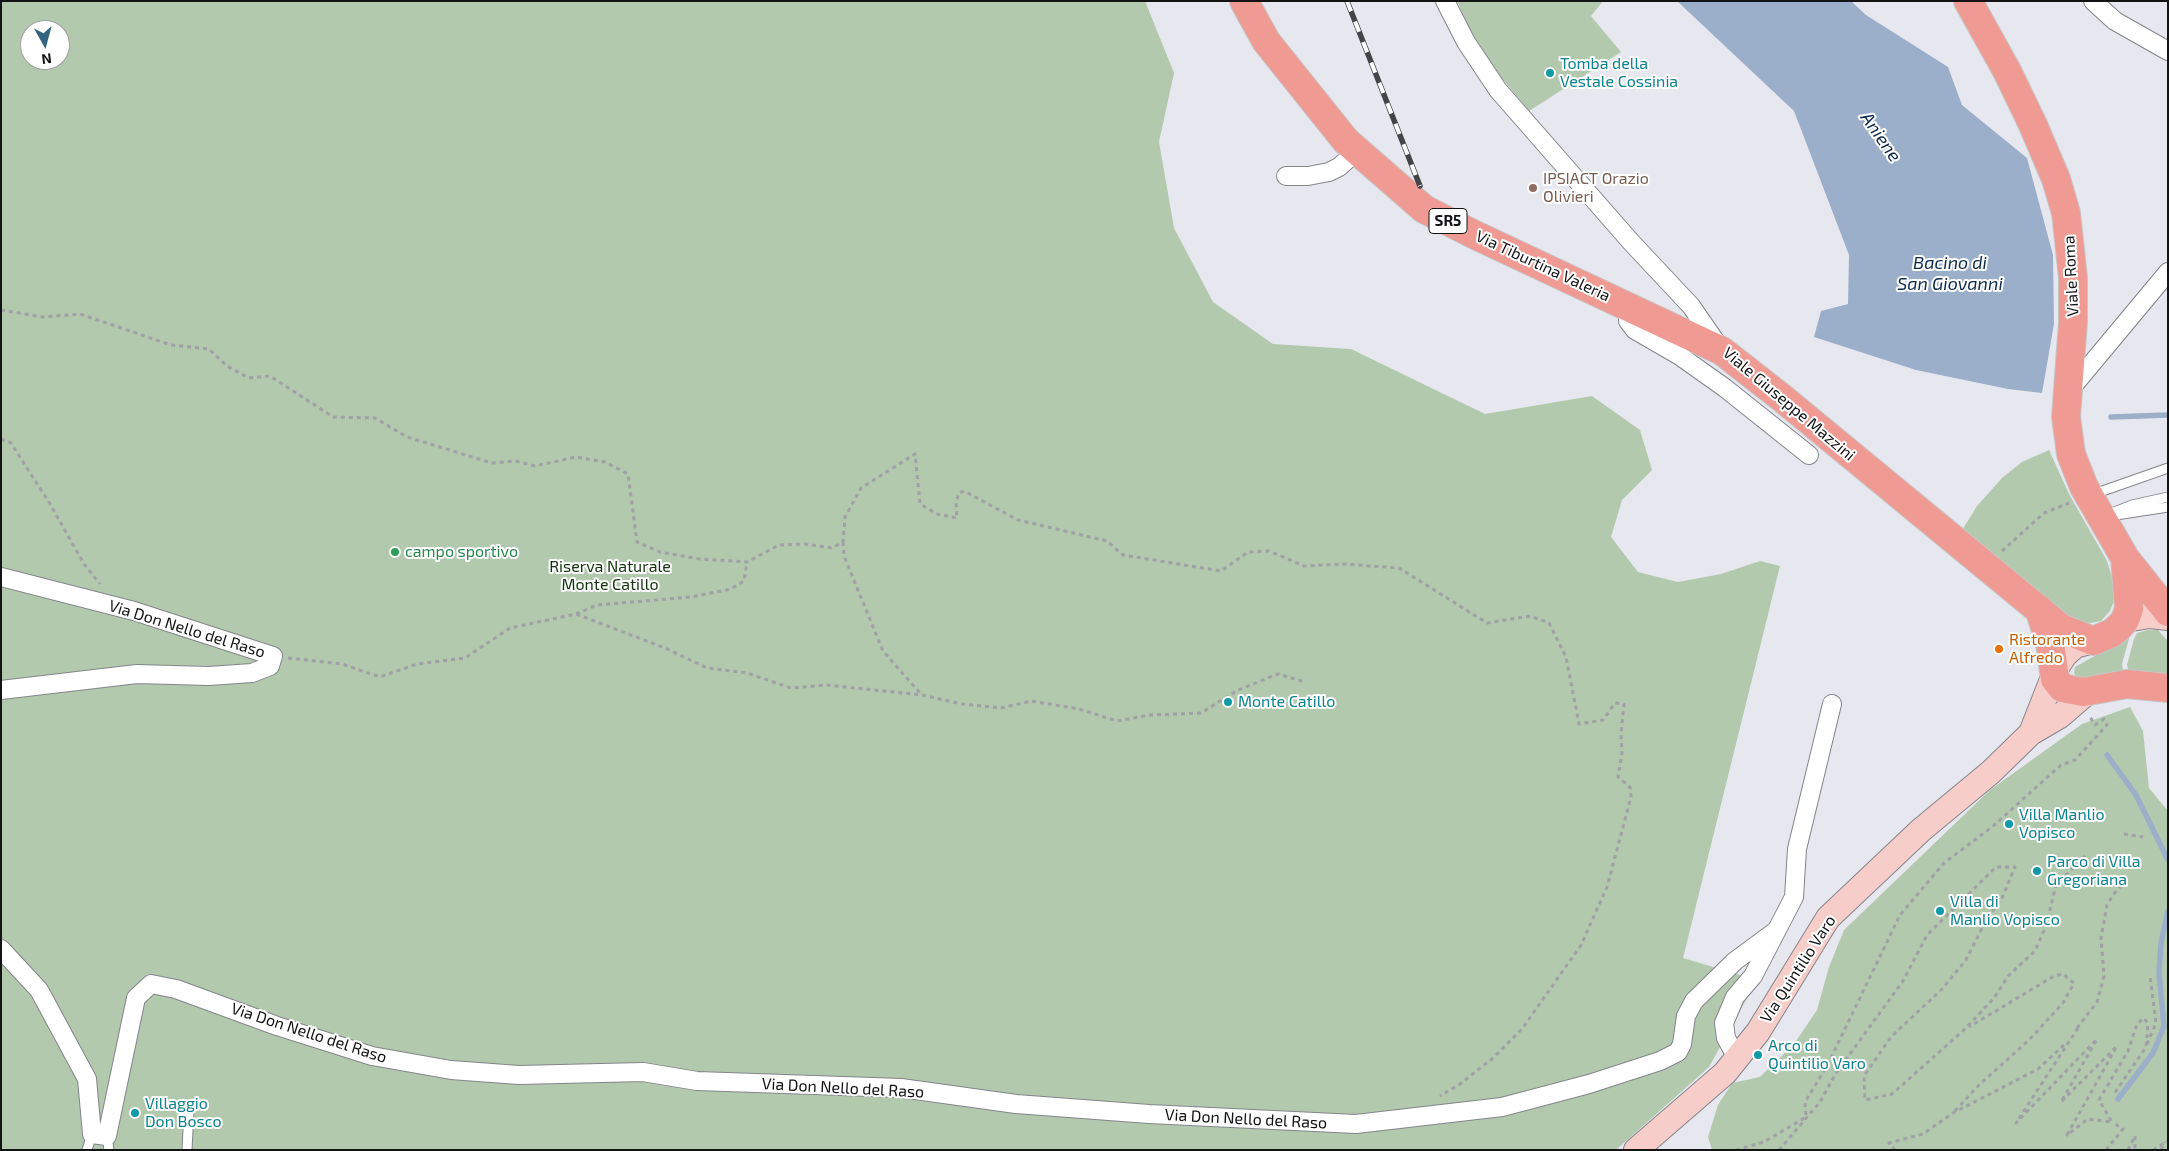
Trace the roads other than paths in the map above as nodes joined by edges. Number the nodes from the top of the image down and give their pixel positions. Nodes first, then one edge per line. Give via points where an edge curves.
1 (1244, 1) edge
2 (1445, 1) edge
3 (1968, 1) edge
4 (2093, 1) edge
5 (2168, 51) edge
6 (1358, 151) junction
7 (1286, 176) dead end
8 (2168, 272) edge
9 (1628, 306) junction
10 (1722, 351) junction
11 (2067, 392) junction
12 (1809, 455) dead end
13 (2168, 468) edge
14 (2168, 497) edge
15 (2094, 506) junction
16 (2168, 507) edge
17 (2125, 558) junction
18 (1, 577) edge
19 (2038, 609) junction
20 (2168, 612) edge
21 (2168, 618) edge
22 (2125, 620) junction
23 (2093, 641) junction
24 (2054, 675) junction
25 (2168, 688) edge
26 (1, 690) edge
27 (2084, 695) junction
28 (1832, 704) dead end
29 (2031, 733) junction
30 (1777, 930) junction
31 (1, 949) edge
32 (1737, 1058) junction
33 (189, 1110) dead end
34 (99, 1142) edge
35 (187, 1150) edge
36 (1636, 1150) edge

1 - 6 main road, Via Tiburtina Valeria / SR5 via 1266,41 1346,141
2 - 10 street, Viale Giuseppe Mazzini via 1470,49 1504,98 1691,306
3 - 11 main road, Viale Roma via 2018,93 2061,195 2073,278
4 - 5 street via 2115,21
6 - 7 street via 1329,172
6 - 9 main road, Via Tiburtina Valeria / SR5 via 1424,209
8 - 11 street
9 - 10 main road, Via Tiburtina Valeria / SR5
9 - 12 street via 1628,321 1635,330 1680,356 1725,388
10 - 19 main road, Viale Giuseppe Mazzini
11 - 15 main road, Viale Roma via 2068,441 2074,465
13 - 15 lane
14 - 15 lane via 2132,504
15 - 16 lane
15 - 17 main road, Viale Roma
17 - 20 main road, Viale Roma
17 - 22 main road via 2129,599
18 - 26 street, Via Don Nello del Raso via 119,607 273,656 270,666 252,674 137,674
19 - 23 main road, Viale Giuseppe Mazzini via 2061,628
19 - 24 main road via 2050,643
21 - 22 main road via 2150,616
22 - 23 main road via 2112,633
23 - 24 main road via 2069,650
24 - 27 main road via 2057,683 2066,690
24 - 29 main road
25 - 27 main road via 2127,684
27 - 29 main road via 2060,716
28 - 30 street via 1797,849 1794,897
29 - 32 main road, Via Quintilio Varo via 1828,918 1758,1032
30 - 32 street via 1754,976 1735,997 1724,1023 1726,1038
30 - 34 street, Via Don Nello del Raso via 1735,961 1694,1001 1686,1016 1678,1052 1660,1061 1502,1107 1356,1124 1149,1114 1016,1104 901,1088 697,1081 643,1072 519,1075 451,1070 372,1056 277,1026 176,988 151,984 136,998
31 - 34 street, Via Don Nello del Raso via 40,990 87,1079
32 - 36 main road, Via Quintilio Varo via 1725,1073
33 - 35 lane

